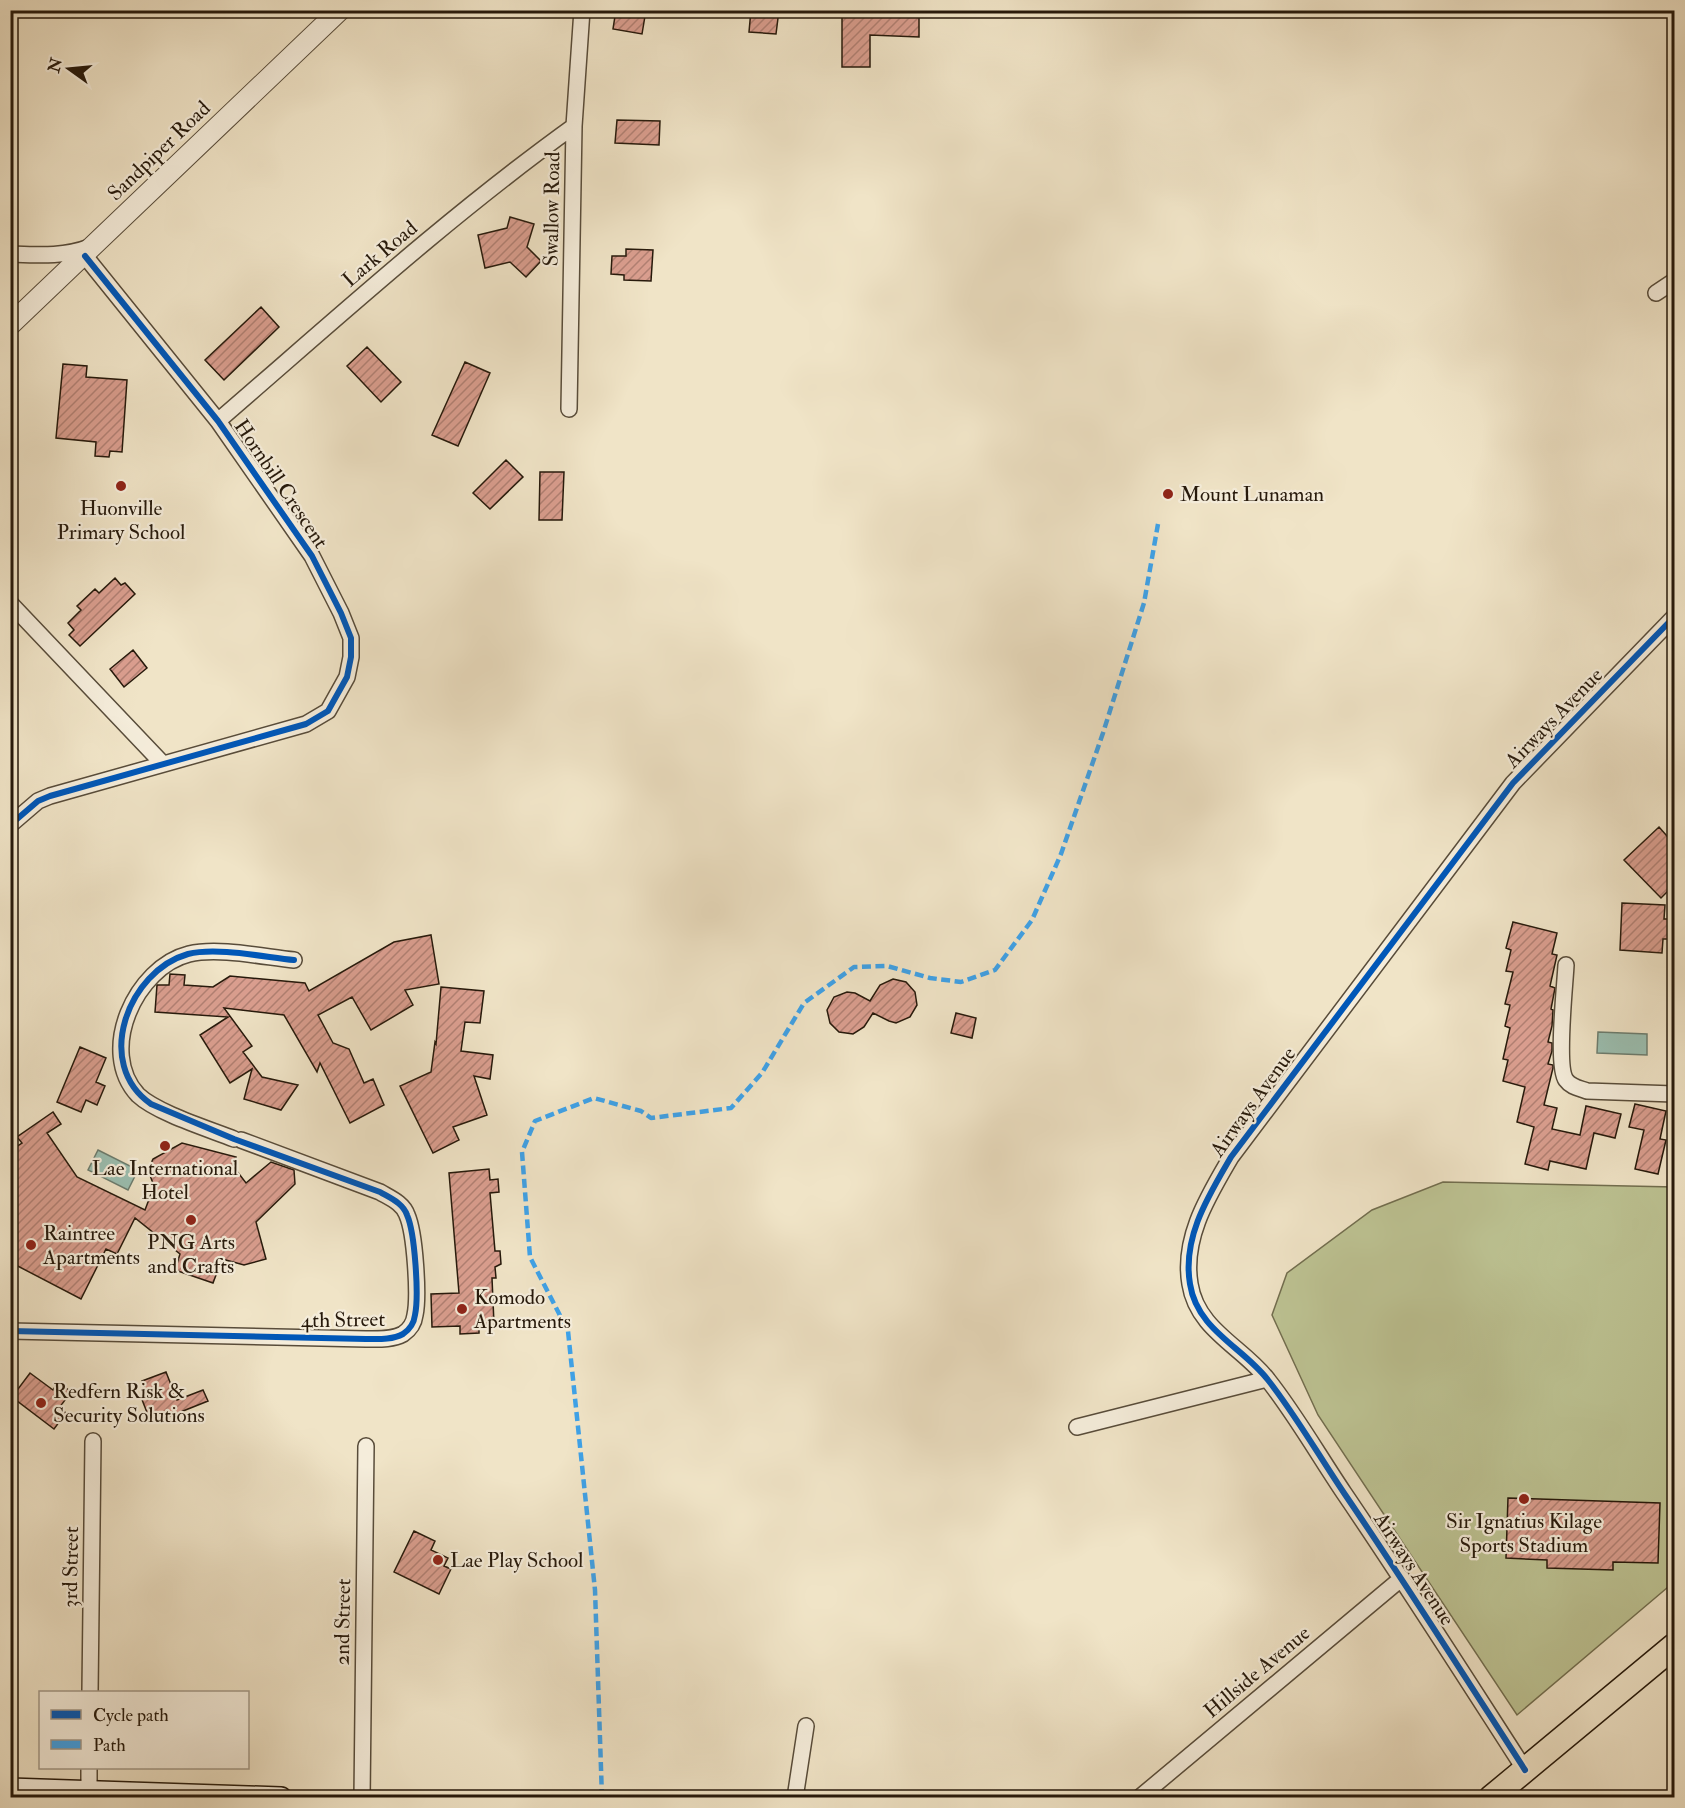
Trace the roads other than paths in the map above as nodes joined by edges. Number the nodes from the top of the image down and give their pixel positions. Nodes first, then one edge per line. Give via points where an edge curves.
1 (340, 10) edge
2 (582, 10) edge
3 (574, 126) junction
4 (90, 251) junction
5 (10, 254) edge
6 (1674, 282) edge
7 (1656, 293) dead end
8 (10, 325) edge
9 (569, 410) dead end
10 (218, 421) junction
11 (10, 603) edge
12 (1674, 617) edge
13 (163, 764) junction
14 (10, 825) edge
15 (294, 960) dead end
16 (1566, 965) dead end
17 (1674, 1094) edge
18 (10, 1331) edge
19 (1267, 1378) junction
20 (1077, 1427) dead end
21 (93, 1442) dead end
22 (366, 1446) dead end
23 (1402, 1578) junction
24 (1674, 1646) edge
25 (90, 1691) edge
26 (806, 1726) dead end
27 (89, 1769) edge
28 (1525, 1770) junction
29 (10, 1789) edge
30 (89, 1794) edge
31 (281, 1797) edge
32 (362, 1797) edge
33 (795, 1797) edge
34 (1138, 1797) edge
35 (1491, 1797) edge

1 - 4 street, Sandpiper Road
2 - 3 street, Swallow Road
3 - 9 street, Swallow Road
3 - 10 street, Lark Road via 400,264
4 - 5 street via 41,256
4 - 8 street, Sandpiper Road
4 - 10 street, Hornbill Crescent
6 - 7 street
10 - 13 street, Hornbill Crescent via 312,556 351,638 351,657 347,677 328,711 306,724
11 - 13 street
12 - 19 street, Airways Avenue via 1513,783 1238,1148 1209,1195 1196,1224 1189,1262 1190,1285 1198,1308 1214,1331
13 - 14 street, Hornbill Crescent via 50,796
15 - 18 street, 4th Street via 227,952 191,954 165,965 140,991 124,1023 122,1061 131,1085 151,1104 397,1202 407,1212 411,1227 417,1295 412,1325 403,1334 366,1339
16 - 17 street via 1562,1055 1566,1079 1587,1091
19 - 20 street
19 - 23 street, Airways Avenue
21 - 25 street, 3rd Street
22 - 32 street, 2nd Street
23 - 28 street, Airways Avenue
23 - 34 street, Hillside Avenue
24 - 28 main road
26 - 33 street
27 - 30 street
28 - 35 main road
29 - 30 main road
30 - 31 main road

